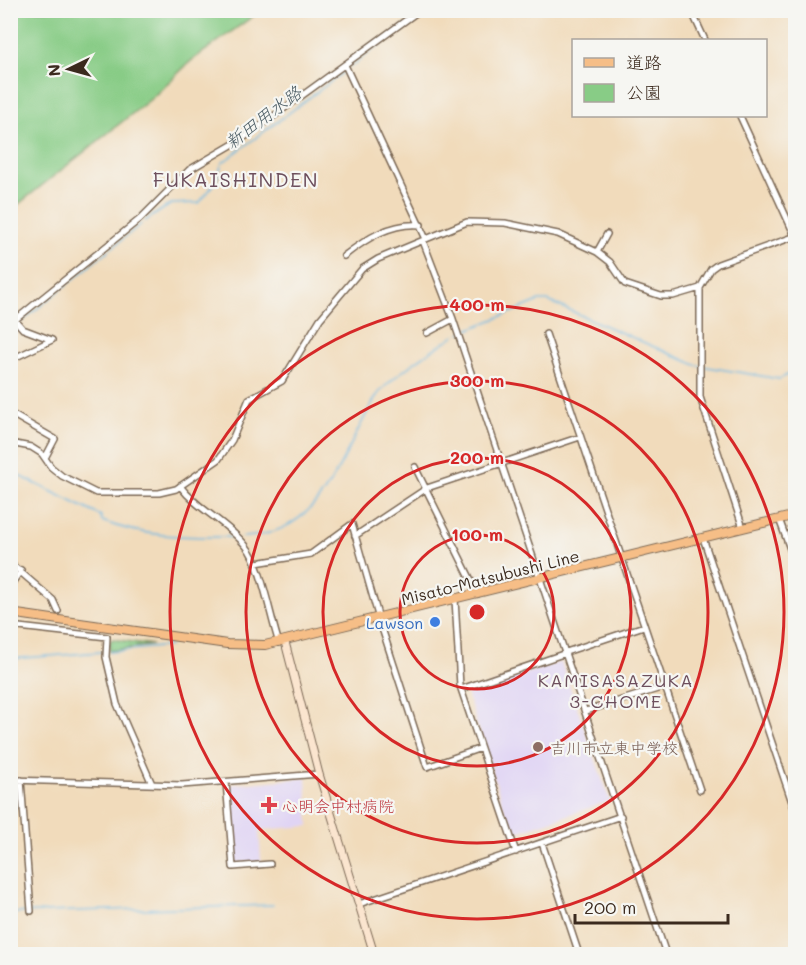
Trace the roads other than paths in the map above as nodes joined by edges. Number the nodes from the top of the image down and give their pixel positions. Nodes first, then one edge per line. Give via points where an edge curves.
1 (420, 10) edge
2 (690, 10) edge
3 (704, 39) edge
4 (345, 65) junction
5 (740, 117) edge
6 (421, 225) junction
7 (606, 236) dead end
8 (794, 237) edge
9 (424, 240) junction
10 (795, 244) edge
11 (597, 252) junction
12 (344, 256) dead end
13 (700, 288) junction
14 (453, 319) junction
15 (13, 322) edge
16 (427, 333) dead end
17 (546, 333) dead end
18 (10, 360) edge
19 (10, 413) edge
20 (580, 437) junction
21 (10, 443) edge
22 (45, 459) junction
23 (502, 462) junction
24 (415, 467) dead end
25 (180, 486) junction
26 (427, 488) junction
27 (795, 515) edge
28 (779, 519) junction
29 (743, 528) junction
30 (355, 536) junction
31 (703, 538) junction
32 (622, 558) junction
33 (10, 562) edge
34 (256, 563) junction
35 (795, 565) edge
36 (21, 570) junction
37 (541, 578) junction
38 (10, 586) edge
39 (478, 594) junction
40 (455, 599) junction
41 (57, 611) dead end
42 (10, 613) edge
43 (378, 619) junction
44 (10, 626) edge
45 (644, 626) junction
46 (282, 643) junction
47 (566, 653) junction
48 (664, 687) junction
49 (461, 689) junction
50 (586, 711) junction
51 (481, 748) junction
52 (319, 774) junction
53 (10, 780) edge
54 (21, 780) junction
55 (226, 782) junction
56 (152, 784) junction
57 (700, 790) dead end
58 (795, 814) edge
59 (621, 816) junction
60 (542, 843) junction
61 (516, 852) junction
62 (270, 864) dead end
63 (359, 904) junction
64 (31, 911) dead end
65 (374, 954) edge
66 (579, 954) edge
67 (666, 954) edge

1 - 4 street
2 - 3 street
4 - 6 street
4 - 15 street via 242,139 189,170 135,224
5 - 8 street
6 - 9 street
6 - 12 street via 372,236
7 - 11 street
8 - 10 street
8 - 13 street via 714,266
9 - 11 street via 467,222 505,223 558,234
9 - 14 street
9 - 25 street via 378,259 356,275 320,319 282,381 249,399 232,440 218,460
11 - 13 street via 610,262 621,281 632,287 668,296
13 - 29 street via 699,397
14 - 16 street
14 - 23 street
15 - 18 street via 52,340
17 - 20 street
19 - 22 street via 55,439
20 - 23 street
20 - 32 street
21 - 22 street via 31,447
22 - 25 street via 62,476 96,493 159,493
23 - 26 street
23 - 37 street
24 - 26 street
25 - 34 street via 245,544
26 - 30 street
26 - 39 street
27 - 28 main road, Misato-Matsubushi Line
28 - 29 main road, Misato-Matsubushi Line
28 - 35 street
29 - 31 main road, Misato-Matsubushi Line
30 - 34 street via 352,524 311,554
30 - 43 street
31 - 32 main road, Misato-Matsubushi Line
31 - 58 street
32 - 37 main road, Misato-Matsubushi Line
32 - 45 street
33 - 36 street
34 - 46 street
36 - 38 street
36 - 41 street via 53,600
37 - 39 main road, Misato-Matsubushi Line
37 - 47 street
39 - 40 main road, Misato-Matsubushi Line
40 - 43 main road, Misato-Matsubushi Line
40 - 49 street
42 - 46 main road, Misato-Matsubushi Line via 244,646
43 - 46 main road, Misato-Matsubushi Line
43 - 51 street via 427,766
44 - 56 street via 107,637 106,657 117,704
45 - 47 street
45 - 48 street
46 - 52 main road
47 - 49 street
47 - 50 street
48 - 50 street
48 - 57 street
49 - 51 street
50 - 59 street
51 - 61 street
52 - 55 street
52 - 63 main road
53 - 54 street
54 - 56 street
54 - 64 street
55 - 56 street
55 - 62 street via 233,867
59 - 60 street
59 - 67 street
60 - 61 street
60 - 66 street
61 - 63 street
63 - 65 main road

